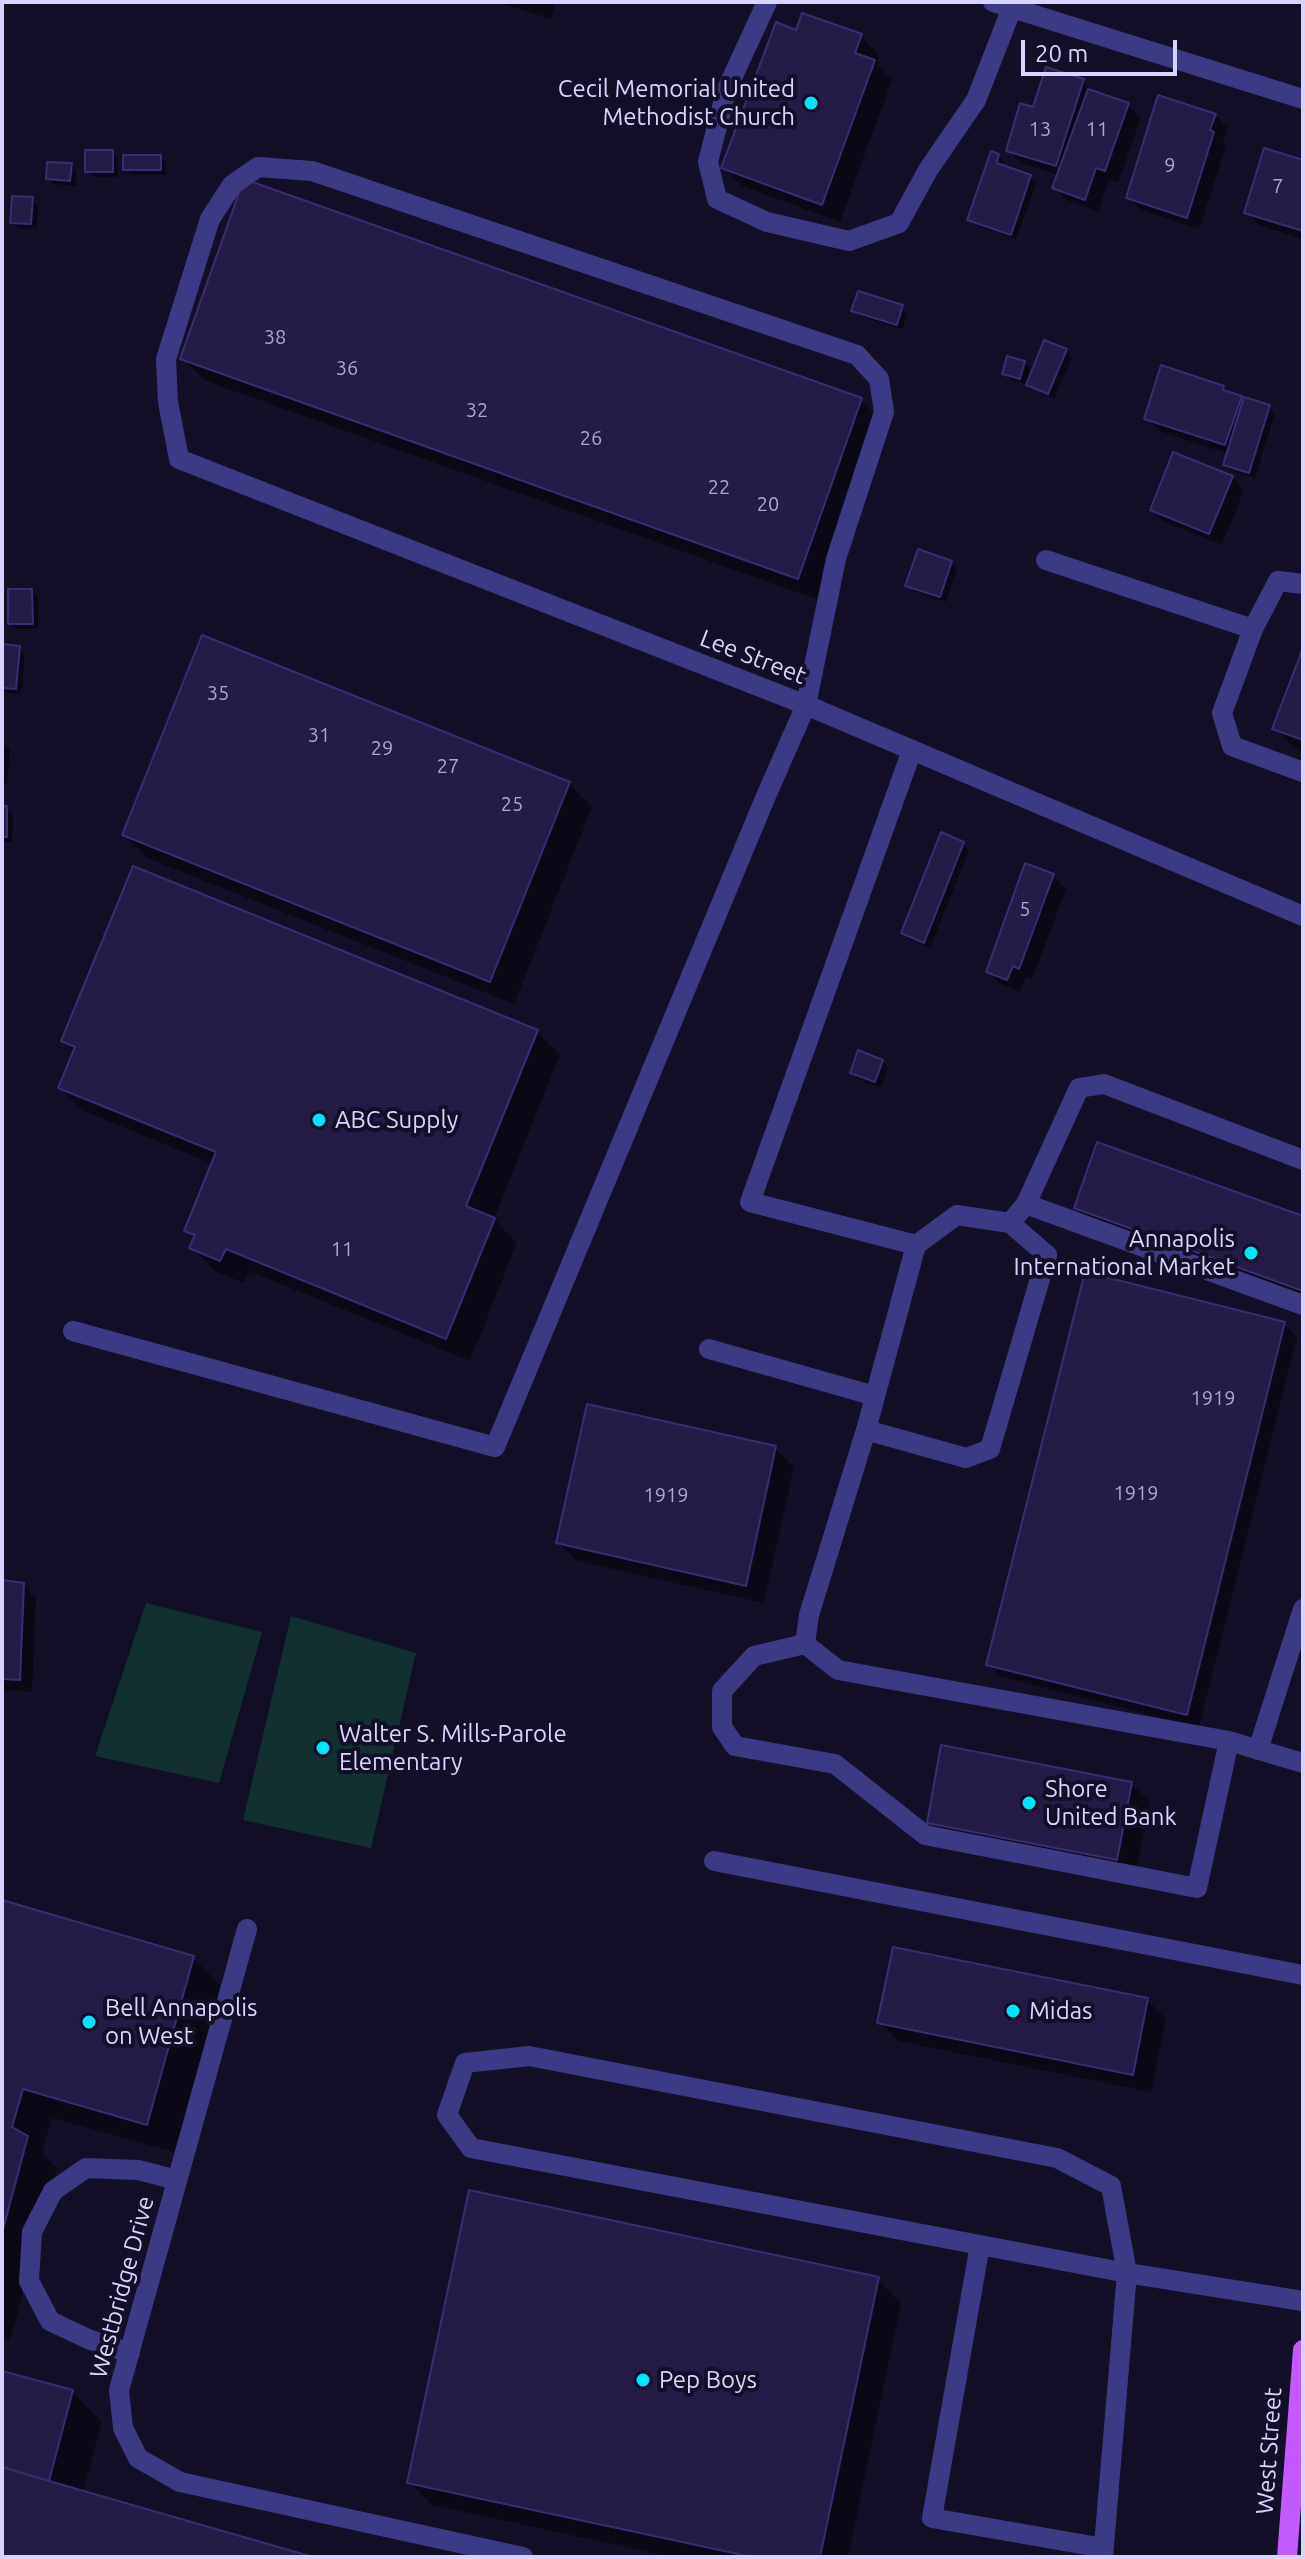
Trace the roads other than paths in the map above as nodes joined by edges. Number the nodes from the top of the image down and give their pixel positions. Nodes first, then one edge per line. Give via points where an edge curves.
1 (767, 2) edge
2 (1003, 5) edge
3 (1303, 99) edge
4 (1046, 560) dead end
5 (1303, 584) edge
6 (1253, 629) junction
7 (806, 705) junction
8 (912, 750) junction
9 (1303, 772) edge
10 (1303, 916) edge
11 (1303, 1160) edge
12 (1026, 1204) junction
13 (1010, 1223) junction
14 (916, 1245) junction
15 (1303, 1305) edge
16 (73, 1331) dead end
17 (709, 1349) dead end
18 (875, 1396) junction
19 (866, 1430) junction
20 (1303, 1609) edge
21 (805, 1644) junction
22 (1229, 1741) junction
23 (1258, 1750) junction
24 (1303, 1763) edge
25 (714, 1861) dead end
26 (247, 1929) dead end
27 (1303, 1975) edge
28 (177, 2180) junction
29 (980, 2245) junction
30 (1127, 2273) junction
31 (1303, 2301) edge
32 (1303, 2350) edge
33 (130, 2353) junction
34 (1300, 2425) edge
35 (1103, 2552) edge
36 (523, 2557) edge
37 (1287, 2557) edge

1 - 2 street via 726,91 708,162 717,199 767,222 849,241 899,223 976,100
2 - 3 street
4 - 6 street
5 - 6 street via 1278,581
6 - 9 street via 1222,713 1232,746
7 - 7 street, Lee Street via 179,459 166,359 210,219 232,185 258,167 312,171 857,355 879,379 884,412 836,559
7 - 8 street, Lee Street
7 - 16 street via 495,1447
8 - 10 street, Lee Street
8 - 14 street via 750,1202
11 - 12 street via 1104,1084 1091,1086 1079,1088
12 - 13 street
12 - 15 street
13 - 14 street via 957,1215
13 - 19 street via 1047,1255 990,1449 966,1458
14 - 18 street
17 - 18 street
18 - 19 street
19 - 21 street via 809,1615
20 - 23 street
21 - 22 street via 838,1670
21 - 22 street via 754,1656 722,1691 722,1727 735,1746 835,1764 925,1835 1197,1888
22 - 23 street
23 - 24 street
25 - 27 street
26 - 28 street, Westbridge Drive
28 - 33 street, Westbridge Drive
28 - 33 street via 138,2170 86,2168 53,2191 32,2232 29,2281 50,2321
29 - 30 street
29 - 30 street via 471,2148 447,2115 465,2063 529,2056 1057,2158 1111,2186
29 - 35 street via 932,2518
30 - 31 street
30 - 35 street
32 - 34 main road, West Street
33 - 36 street, Westbridge Drive via 119,2390 123,2428 138,2458 180,2482
34 - 37 main road, West Street

